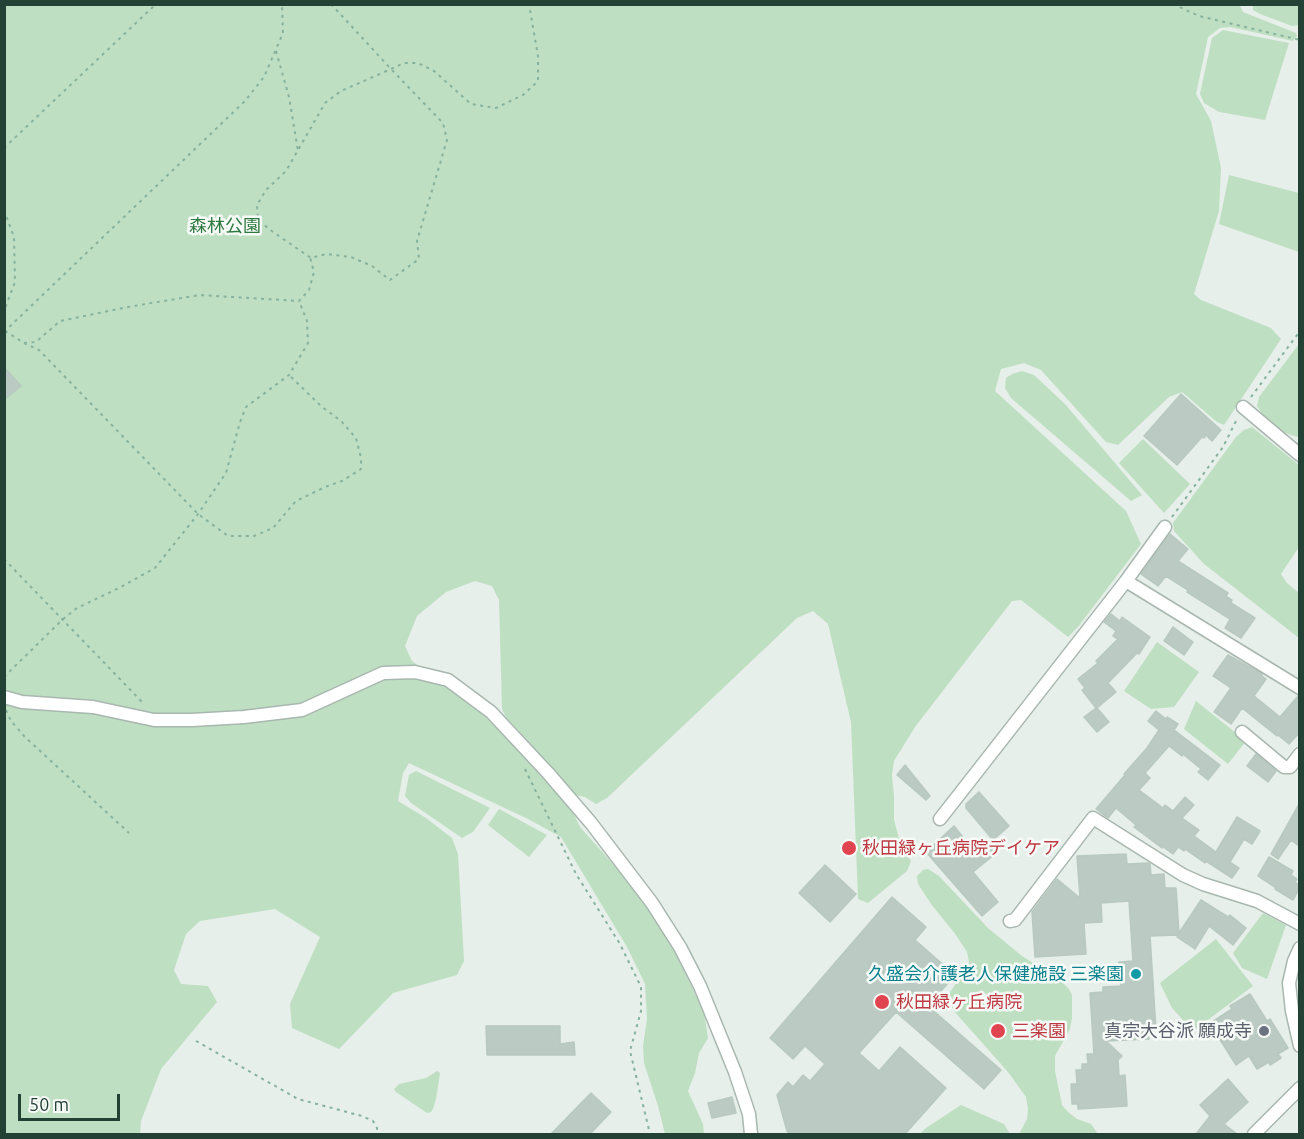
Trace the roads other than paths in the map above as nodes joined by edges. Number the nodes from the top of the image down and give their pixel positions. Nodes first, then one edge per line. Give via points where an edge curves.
1 (1243, 407) road end
2 (1299, 455) edge
3 (1165, 527) road end
4 (1126, 581) junction
5 (1299, 688) edge
6 (4, 697) edge
7 (1242, 732) dead end
8 (1299, 754) edge
9 (940, 819) dead end
10 (1010, 921) dead end
11 (1299, 924) edge
12 (1299, 948) edge
13 (1299, 1046) edge
14 (1299, 1088) edge
15 (751, 1134) edge
16 (1254, 1134) edge

1 - 2 street
3 - 4 street
4 - 5 street
4 - 9 street
6 - 15 street via 93,707 154,720 192,720 302,710 383,673 415,672 448,680 490,712 548,773 652,903 700,986 735,1072 749,1114
7 - 8 street via 1284,768 1290,767
10 - 11 street via 1015,920 1093,818 1183,874 1257,901
12 - 13 street via 1289,983
14 - 16 street

